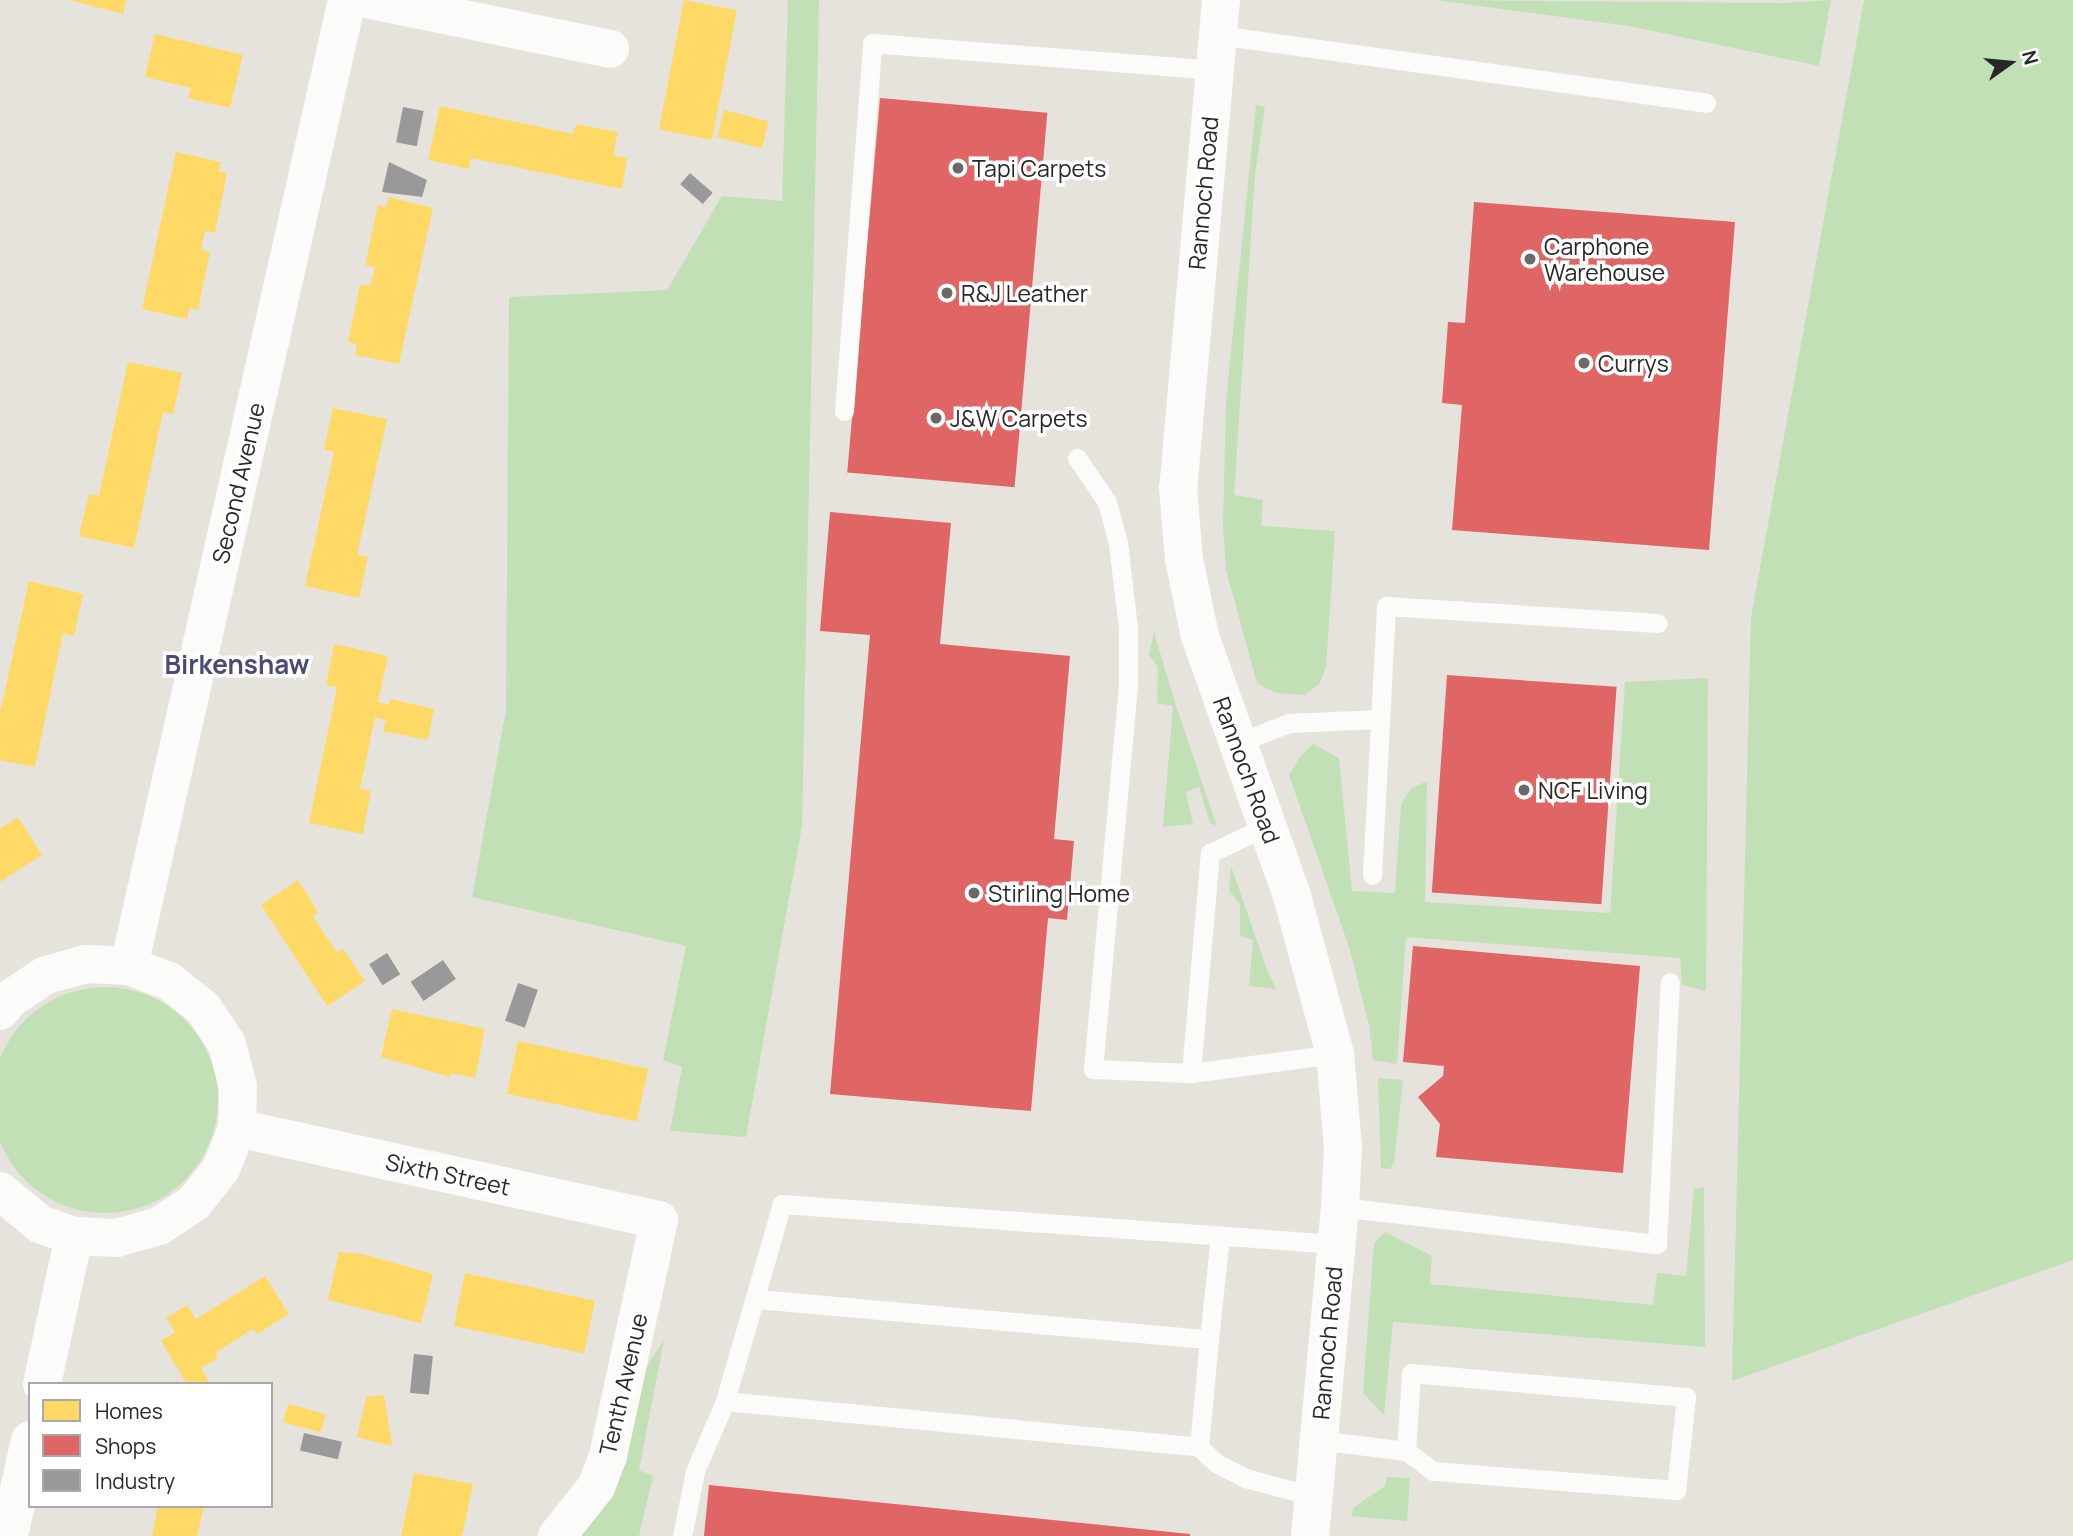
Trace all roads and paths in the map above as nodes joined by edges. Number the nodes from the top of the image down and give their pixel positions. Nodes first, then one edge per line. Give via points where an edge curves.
1 (347, 0) edge
2 (370, 0) edge
3 (1217, 35) edge
4 (610, 49) dead end
5 (1706, 103) dead end
6 (844, 411) dead end
7 (1077, 458) dead end
8 (1657, 623) dead end
9 (1379, 719) junction
10 (1235, 744) junction
11 (1267, 826) junction
12 (1372, 875) dead end
13 (129, 966) junction
14 (1670, 982) dead end
15 (0, 1011) edge
16 (1335, 1054) junction
17 (1191, 1073) junction
18 (237, 1128) junction
19 (0, 1191) edge
20 (659, 1220) joint
21 (1338, 1225) junction
22 (75, 1236) junction
23 (1220, 1236) junction
24 (757, 1299) junction
25 (1209, 1339) junction
26 (42, 1382) edge
27 (725, 1401) junction
28 (1318, 1440) junction
29 (1199, 1447) junction
30 (28, 1449) edge
31 (1406, 1451) junction
32 (1313, 1496) junction
33 (9, 1536) edge
34 (557, 1536) edge
35 (682, 1536) edge
36 (1310, 1536) edge

1 - 13 street, Second Avenue
2 - 4 street
3 - 5 lane
3 - 6 lane via 872,43
3 - 10 street, Rannoch Road via 1178,488 1184,559 1200,636
7 - 17 lane via 1107,502 1118,543 1128,628 1128,685 1093,1069
8 - 9 lane via 1386,606
9 - 10 lane via 1289,723
9 - 12 lane
10 - 11 street, Rannoch Road
11 - 16 street, Rannoch Road via 1292,896
11 - 17 lane via 1210,853
13 - 15 street via 86,964 46,975
13 - 18 street via 169,981 194,1001 227,1044 238,1086
14 - 21 lane via 1657,1244
16 - 17 lane
16 - 21 street, Rannoch Road via 1343,1147
18 - 20 street, Sixth Street
18 - 22 street via 221,1169 194,1203 168,1220 117,1238
19 - 22 street via 40,1224
20 - 34 street, Tenth Avenue via 608,1456 596,1487
21 - 23 lane
21 - 28 street, Rannoch Road
22 - 26 street
23 - 24 lane via 782,1204
23 - 25 lane
24 - 25 lane
24 - 27 lane
25 - 29 lane
27 - 29 lane
27 - 35 lane via 695,1471
28 - 31 lane
28 - 32 street, Rannoch Road
29 - 32 lane via 1245,1478
30 - 33 street
31 - 31 lane via 1411,1373 1686,1397 1676,1490 1433,1471
32 - 36 street, Rannoch Road

